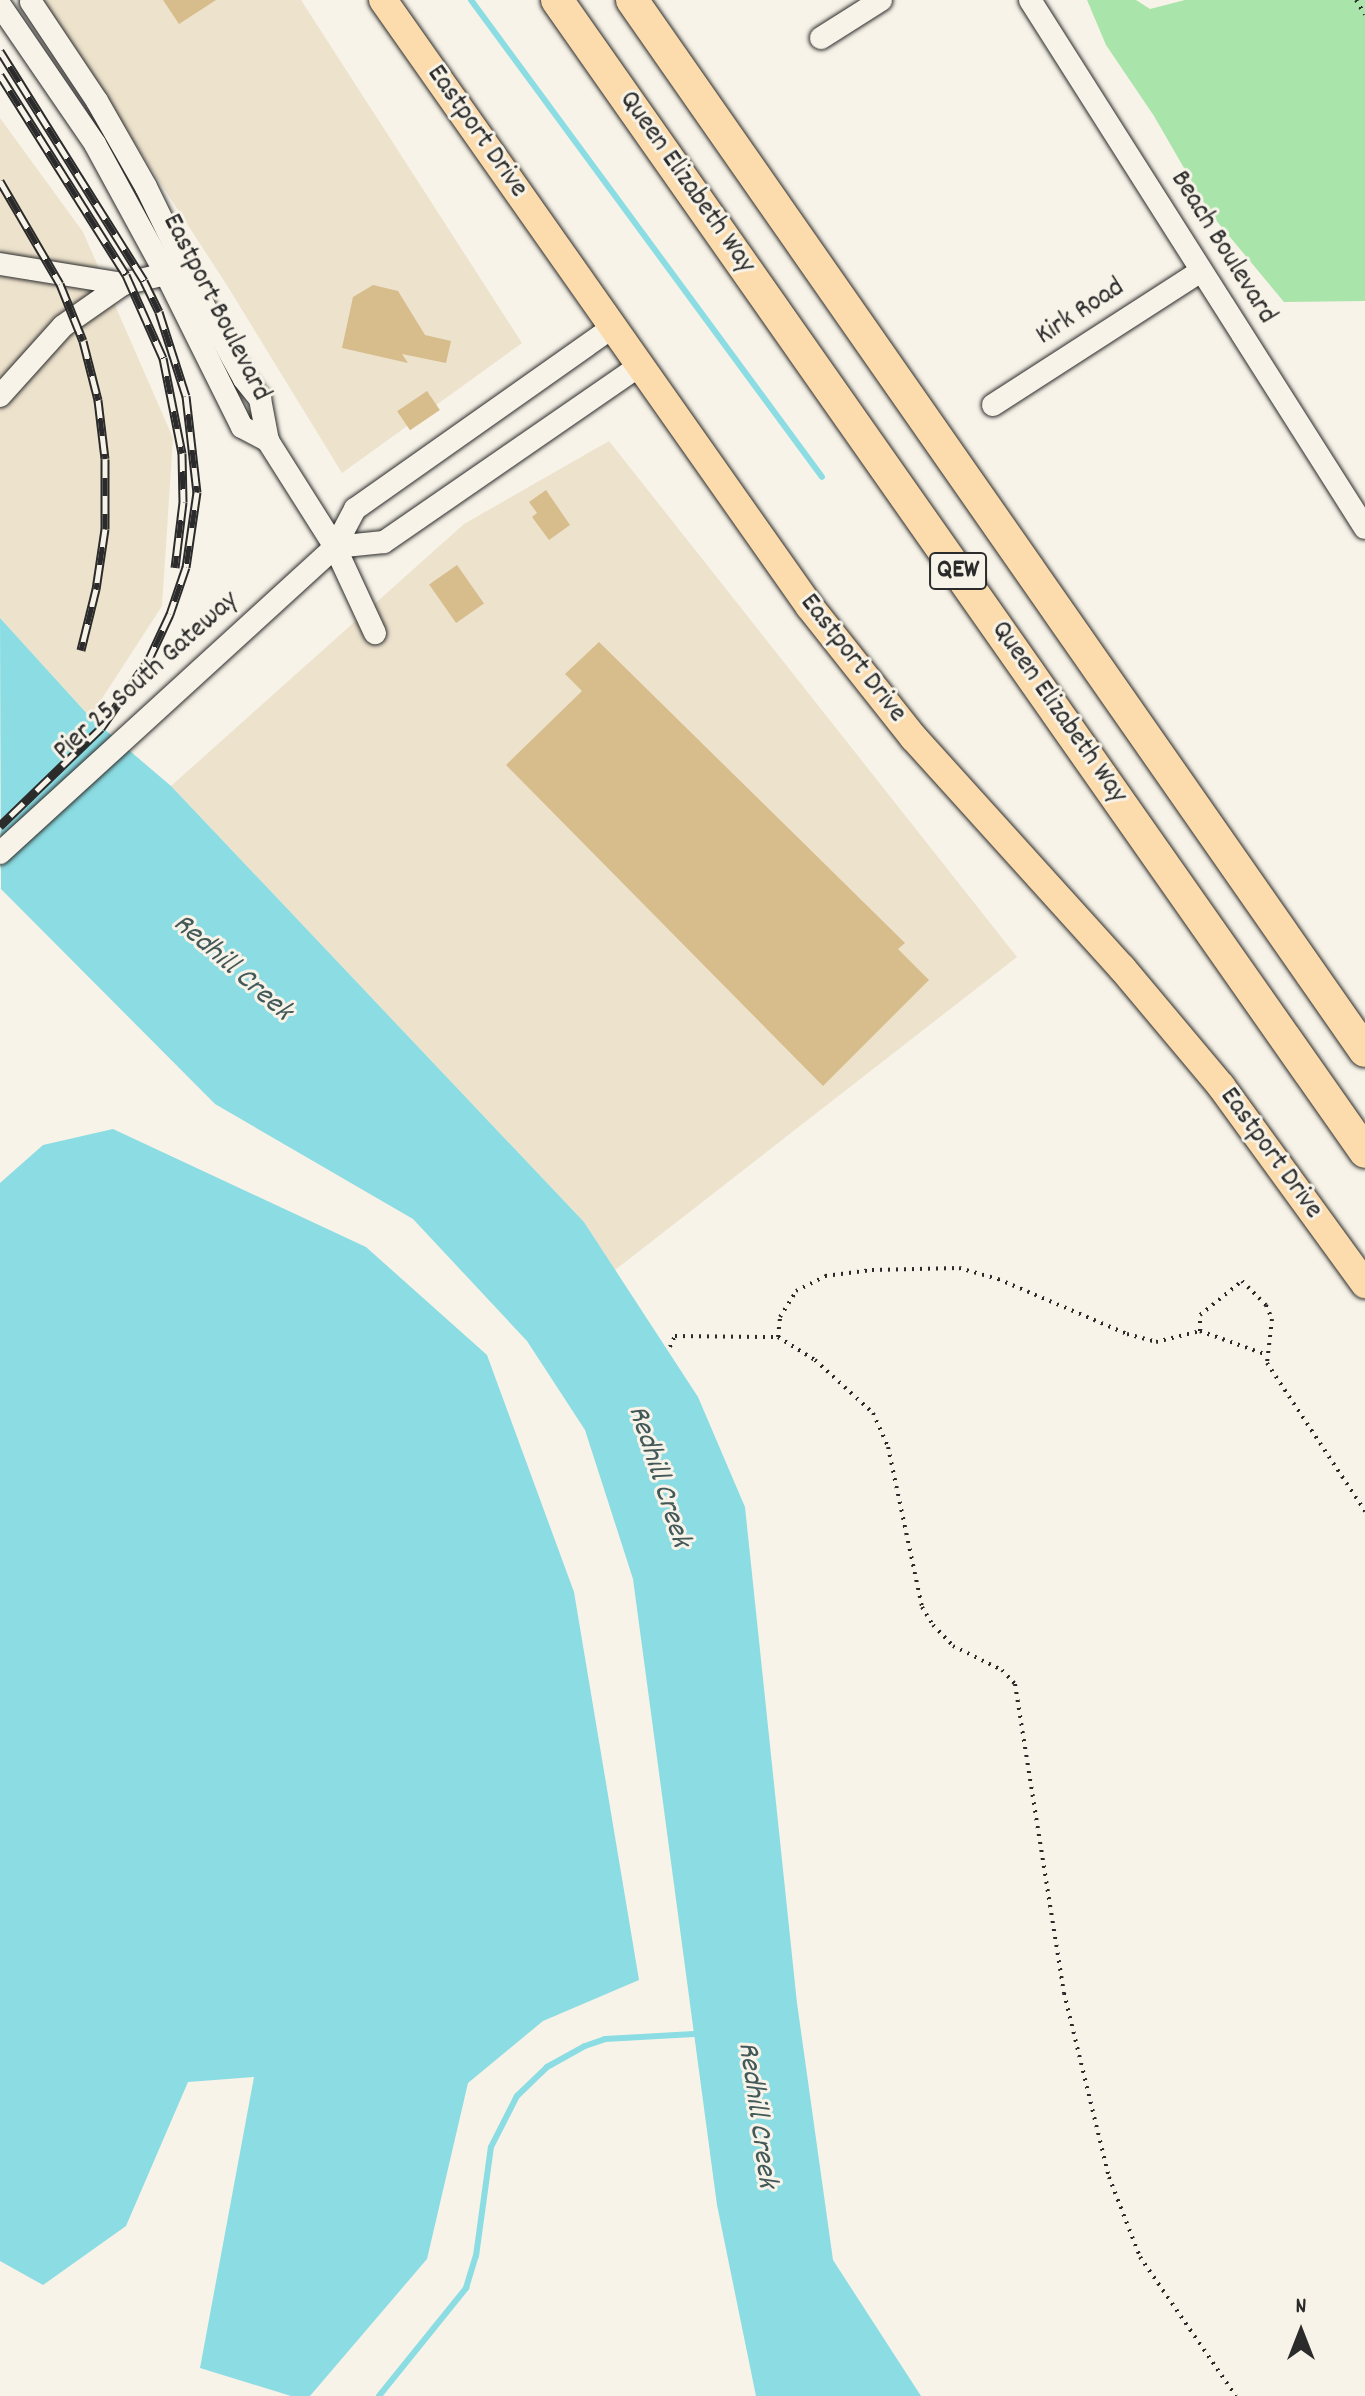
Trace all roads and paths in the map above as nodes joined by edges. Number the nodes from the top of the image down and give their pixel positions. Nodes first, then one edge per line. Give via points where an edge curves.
1 (383, 0) edge
2 (557, 0) edge
3 (632, 0) edge
4 (881, 0) edge
5 (1030, 0) edge
6 (1356, 0) edge
7 (31, 2) dead end
8 (0, 5) edge
9 (1365, 15) edge
10 (821, 38) dead end
11 (0, 264) edge
12 (1201, 271) junction
13 (166, 274) junction
14 (123, 284) junction
15 (613, 327) junction
16 (639, 366) junction
17 (0, 396) edge
18 (993, 405) dead end
19 (268, 441) junction
20 (1365, 528) edge
21 (335, 547) junction
22 (375, 633) dead end
23 (0, 853) edge
24 (1365, 1051) edge
25 (1365, 1152) edge
26 (1365, 1284) edge
27 (1200, 1331) junction
28 (778, 1337) junction
29 (670, 1347) dead end
30 (1267, 1355) junction
31 (1365, 1511) edge
32 (1236, 2396) edge

1 - 15 main road, Eastport Drive
2 - 25 highway, Queen Elizabeth Way / QEW
3 - 24 highway, Queen Elizabeth Way / QEW
4 - 10 street
5 - 12 street, Beach Boulevard
6 - 9 path
7 - 19 street via 146,187 204,306 260,399
8 - 13 street, Eastport Boulevard via 95,144
11 - 14 street
12 - 18 street, Kirk Road
12 - 20 street, Beach Boulevard
13 - 14 street
13 - 19 street, Eastport Boulevard via 242,427
14 - 17 street via 63,326
15 - 16 main road, Eastport Drive
15 - 21 street, Pier 25 South Gateway via 355,509
16 - 21 street via 384,542
16 - 26 main road, Eastport Drive via 810,607 914,738 1202,1063
19 - 21 street, Eastport Boulevard
21 - 22 street, Eastport Boulevard
21 - 23 street, Pier 25 South Gateway
27 - 28 path via 1156,1342 959,1268 825,1276 796,1291 780,1317
27 - 30 path
27 - 30 path via 1200,1315 1242,1281 1272,1319
28 - 29 path via 675,1336
28 - 32 path via 815,1360 873,1413 888,1447 922,1607 953,1646 1002,1670 1015,1684 1064,1993 1109,2177 1140,2257
30 - 31 path via 1267,1363

